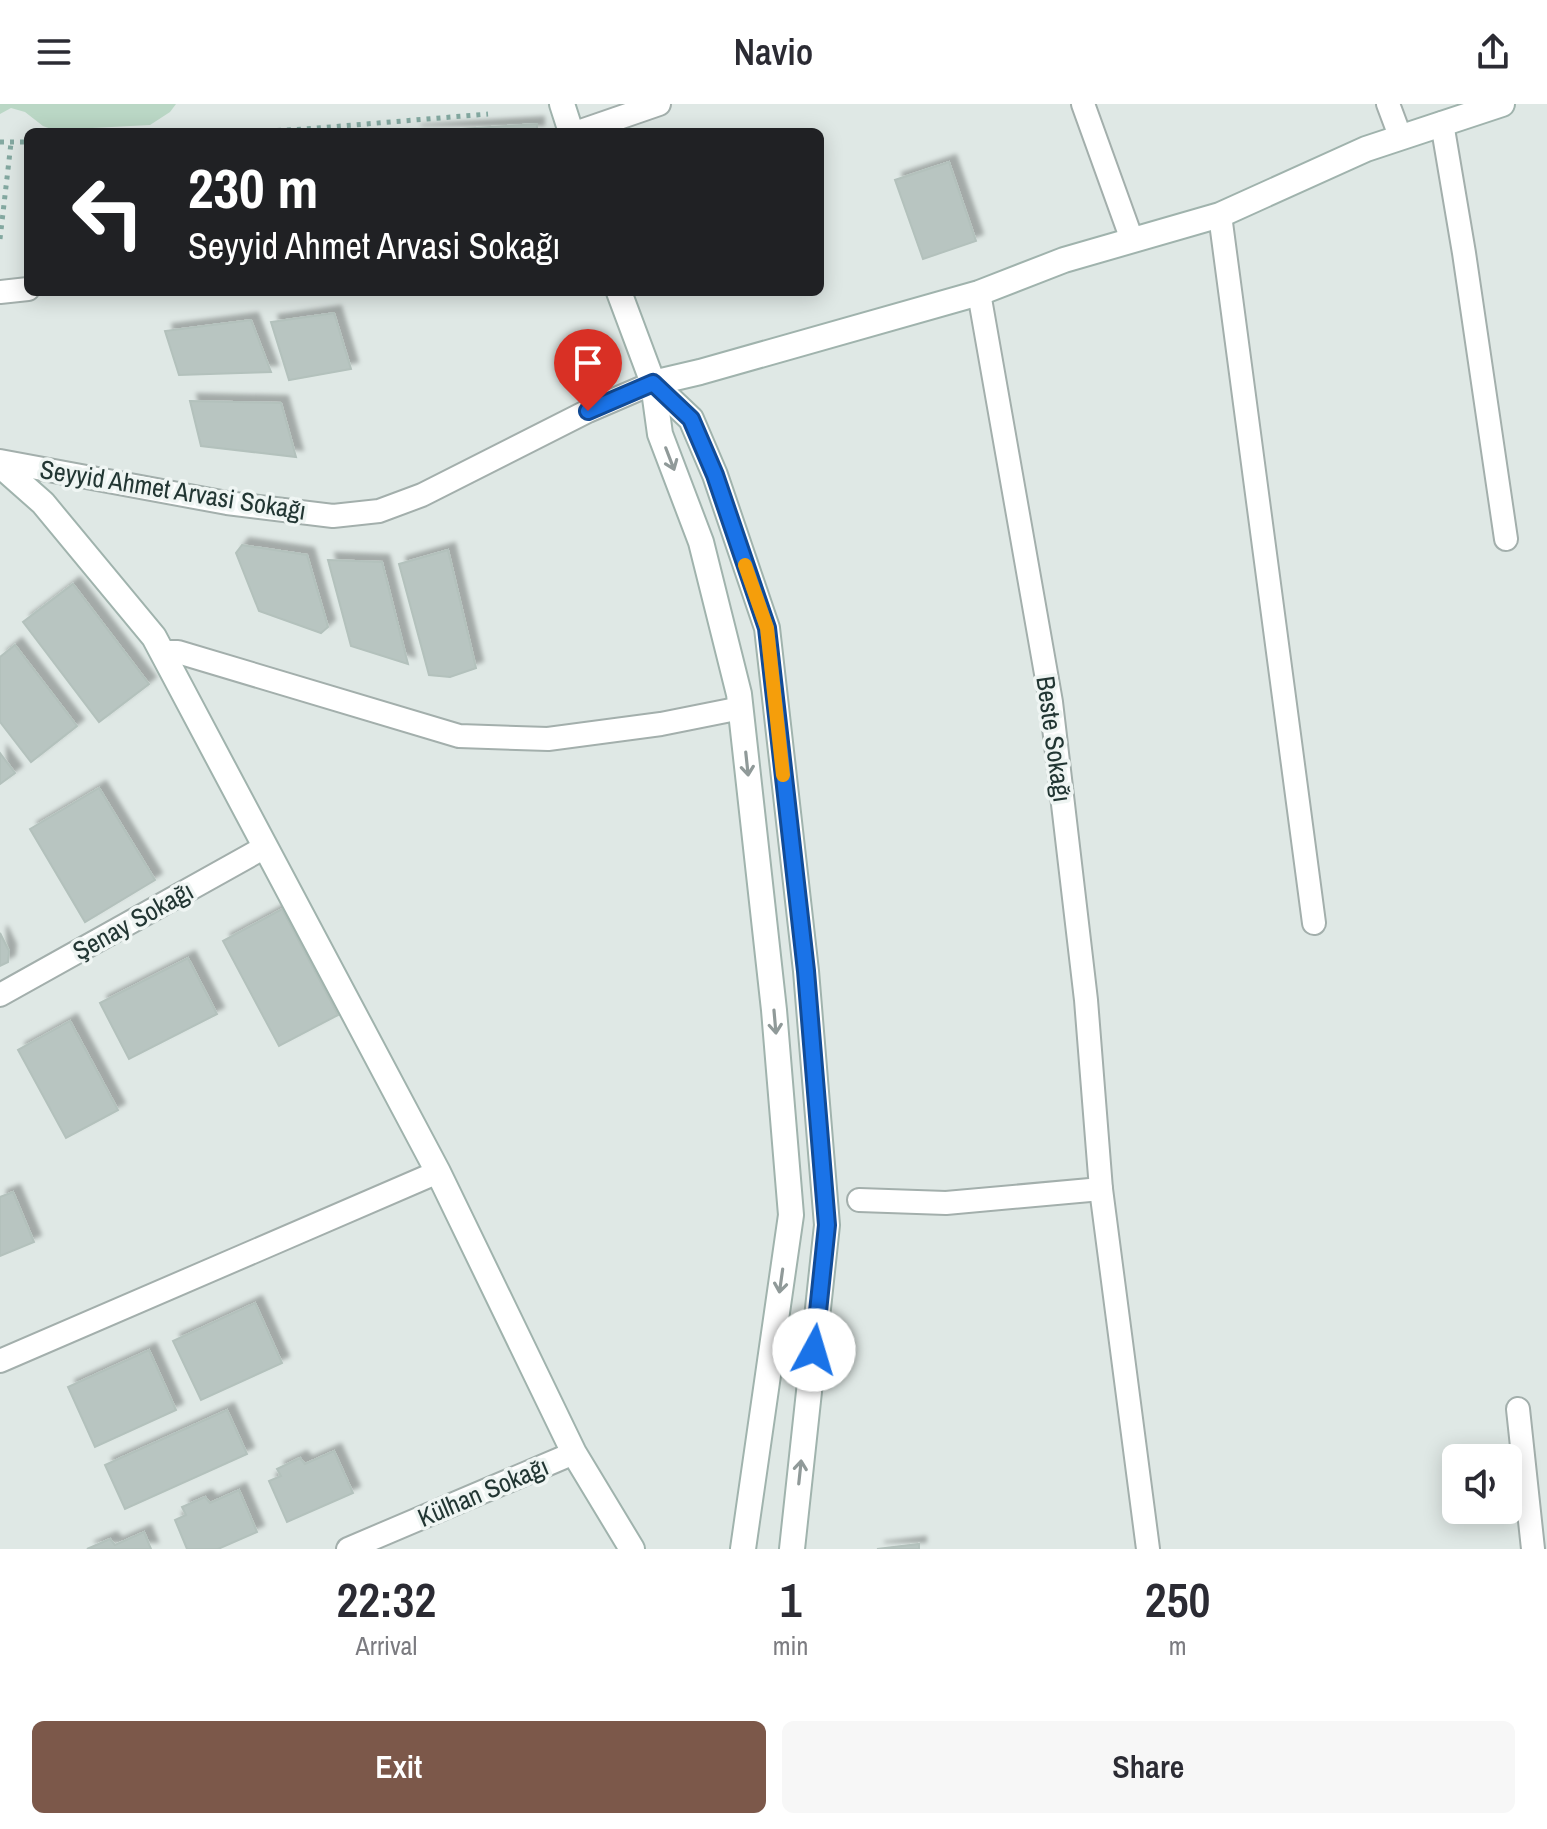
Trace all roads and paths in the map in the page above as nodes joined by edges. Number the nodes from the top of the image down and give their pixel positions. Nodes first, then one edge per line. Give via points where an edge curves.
1 (562, 104) edge
2 (659, 104) edge
3 (1083, 104) edge
4 (1388, 104) edge
5 (1502, 104) edge
6 (488, 114) dead end
7 (1442, 123) junction
8 (317, 128) edge
9 (570, 128) edge
10 (590, 128) edge
11 (1400, 136) junction
12 (0, 142) edge
13 (24, 142) edge
14 (11, 143) junction
15 (1220, 215) junction
16 (0, 239) edge
17 (1132, 240) junction
18 (24, 289) edge
19 (0, 292) edge
20 (979, 293) junction
21 (620, 296) edge
22 (653, 383) junction
23 (0, 463) edge
24 (1506, 539) dead end
25 (162, 652) junction
26 (741, 708) junction
27 (265, 847) junction
28 (1314, 923) dead end
29 (0, 995) edge
30 (438, 1172) junction
31 (1101, 1189) junction
32 (859, 1200) dead end
33 (0, 1361) edge
34 (1518, 1409) dead end
35 (574, 1453) junction
36 (348, 1549) edge
37 (632, 1549) edge
38 (743, 1549) edge
39 (792, 1549) edge
40 (1148, 1549) edge
41 (1533, 1549) edge

1 - 9 main road
2 - 10 street
3 - 17 street
4 - 11 street
5 - 7 main road
6 - 8 path
7 - 11 main road
7 - 24 street
11 - 15 main road
12 - 14 path
13 - 14 path
14 - 16 path
15 - 17 main road
15 - 28 street
17 - 20 main road
18 - 19 street
20 - 22 main road
20 - 31 street, Beste Sokağı via 1051,702 1086,1000
21 - 22 main road
22 - 23 street, Seyyid Ahmet Arvasi Sokağı via 379,511 333,516 227,503
22 -> 26 main road via 660,434 701,542
39 -> 22 main road via 827,1225 806,971 767,628 691,419
23 - 25 main road via 43,503
25 - 26 street via 178,652 459,736 548,739
25 - 27 main road
26 -> 38 main road via 791,1215
27 - 29 street, Şenay Sokağı
27 - 30 main road
30 - 33 street
30 - 35 main road
31 - 32 street via 946,1203
31 - 40 street, Beste Sokağı
34 - 41 street
35 - 36 street, Külhan Sokağı
35 - 37 main road

